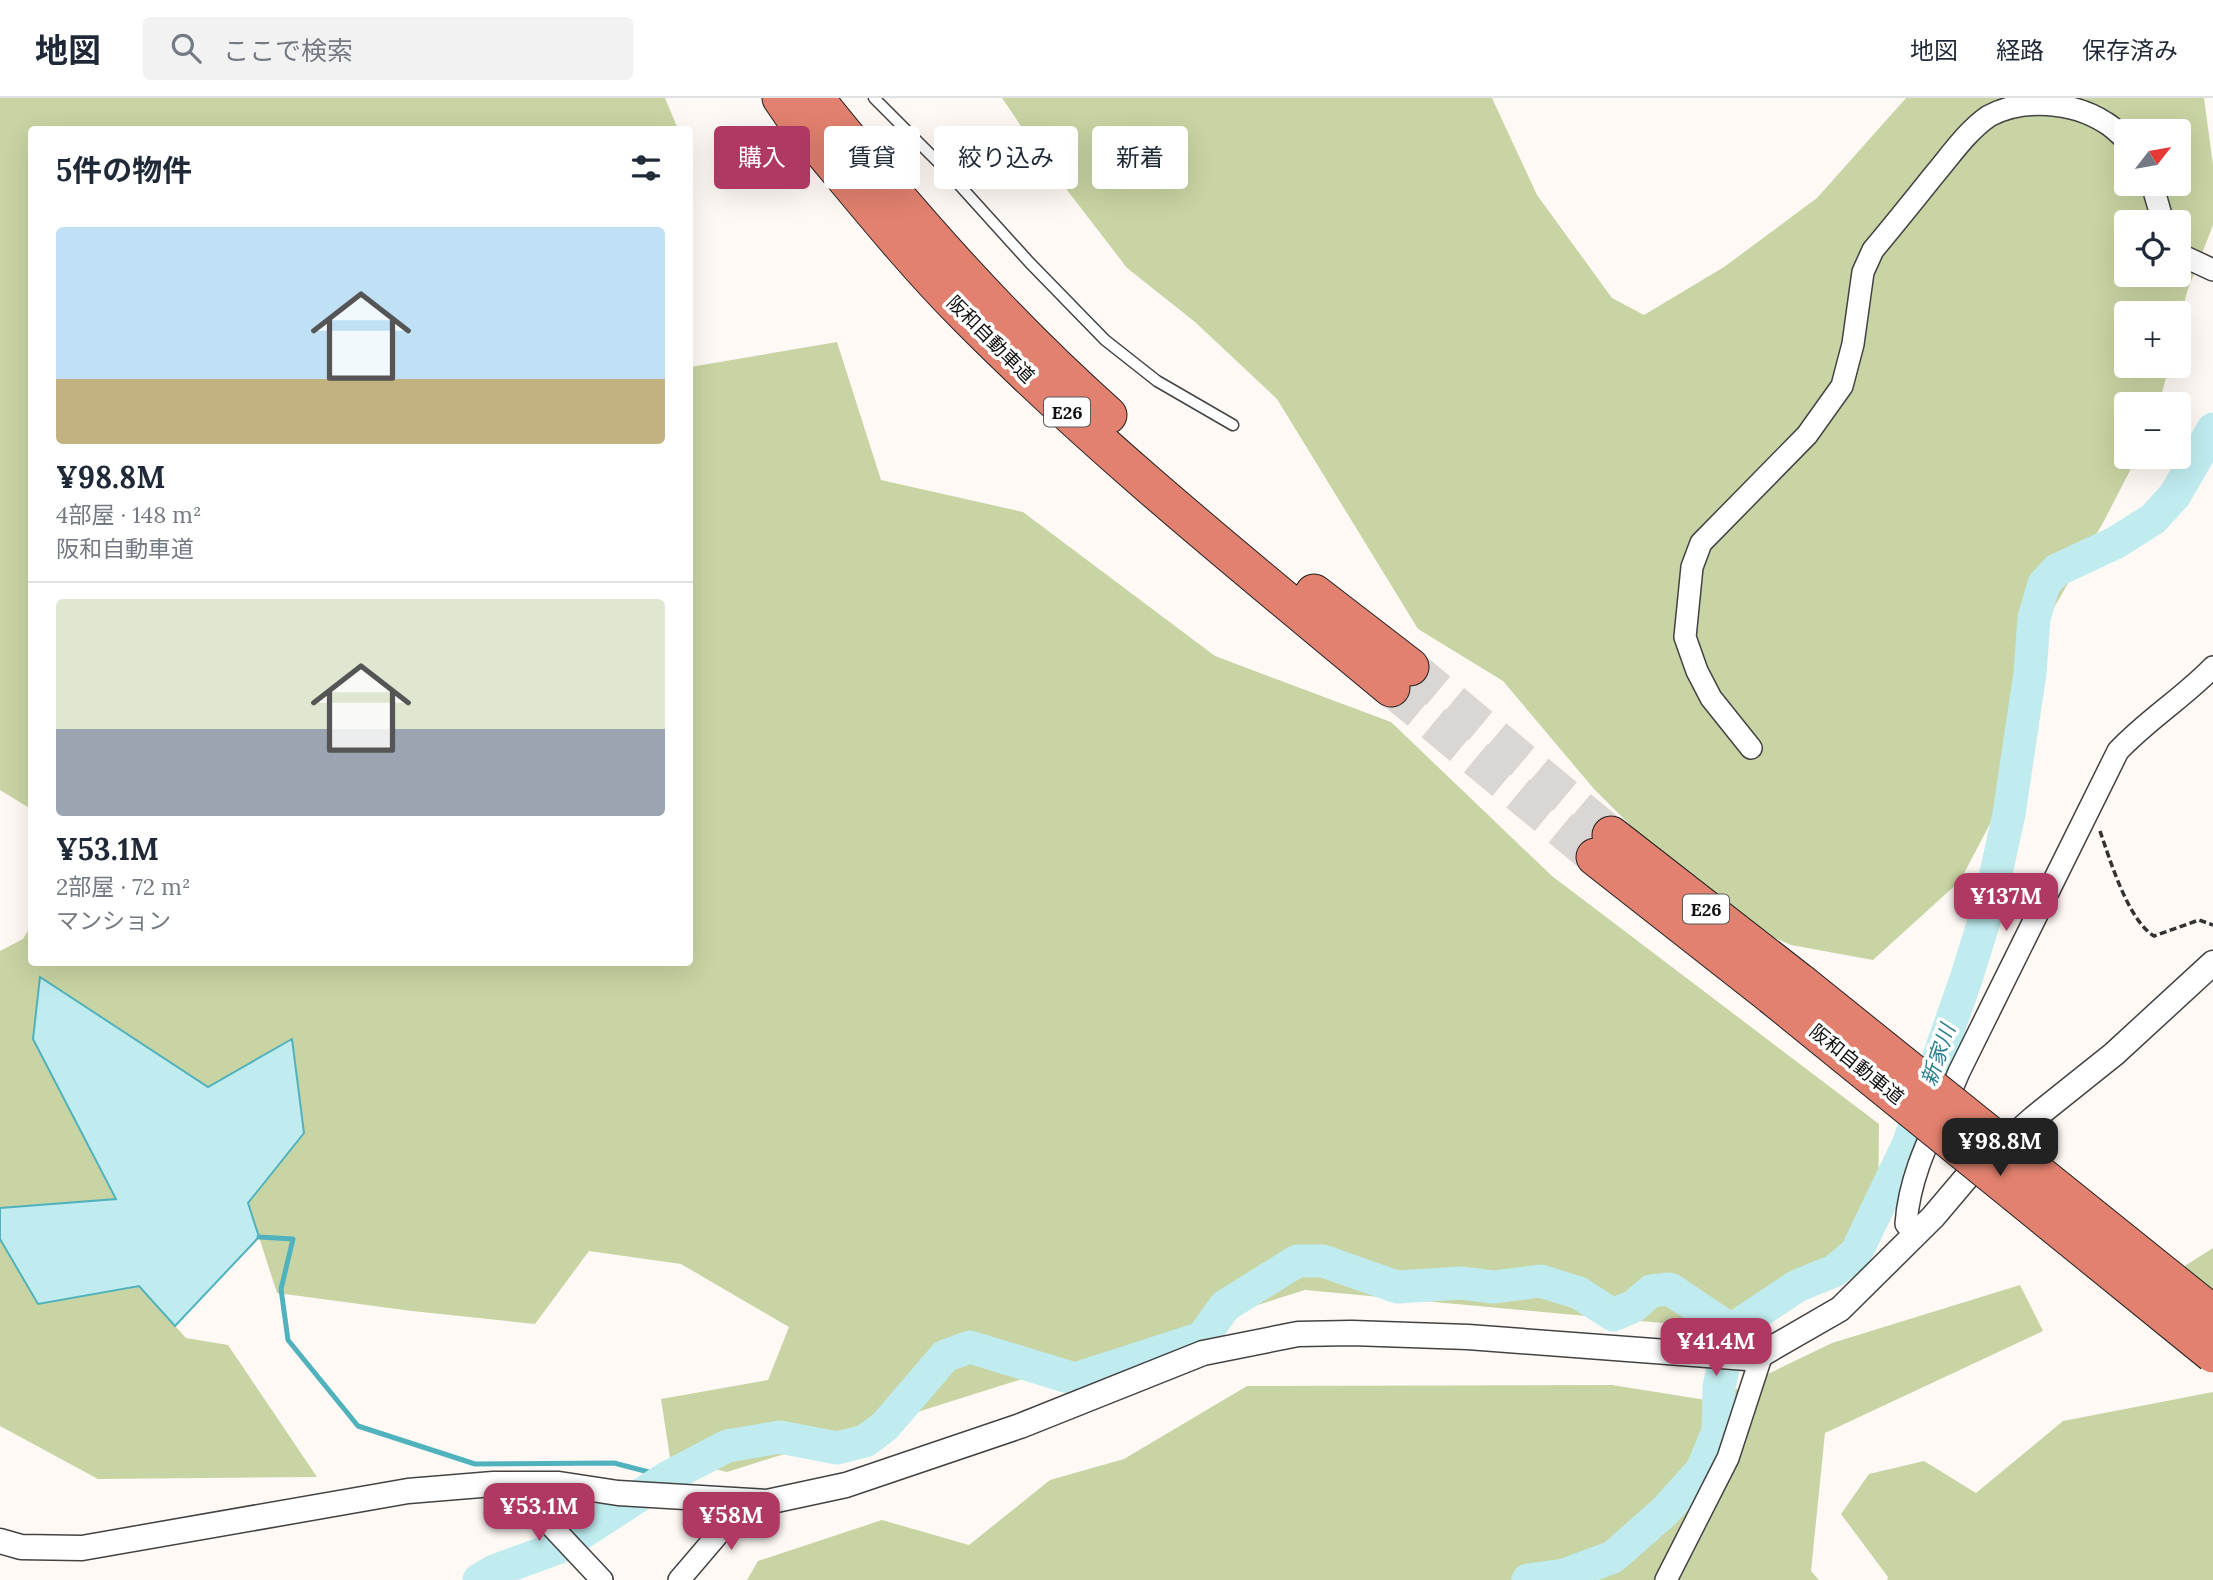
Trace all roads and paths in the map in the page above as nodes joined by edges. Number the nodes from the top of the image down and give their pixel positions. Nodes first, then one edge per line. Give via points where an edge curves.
1 (780, 98) edge
2 (815, 98) edge
3 (874, 98) edge
4 (2114, 130) edge
5 (2191, 260) edge
6 (2211, 269) edge
7 (1233, 425) dead end
8 (2213, 667) edge
9 (1751, 748) dead end
10 (2092, 806) junction
11 (1603, 846) tunnel mouth
12 (2213, 925) edge
13 (2213, 963) edge
14 (1786, 989) junction
15 (1914, 1234) junction
16 (2213, 1314) edge
17 (2213, 1354) edge
18 (1755, 1356) junction
19 (493, 1484) junction
20 (767, 1502) junction
21 (0, 1541) edge
22 (602, 1580) edge
23 (679, 1580) edge
24 (1666, 1580) edge

1 - 2 highway, 阪和自動車道 / E26 via 941,290 1043,391 1185,517 1400,678 1011,324
3 - 7 lane via 1105,340 1157,381
4 - 9 street via 2065,106 2011,104 1967,136 1873,250 1863,272 1842,386 1807,435 1701,543 1692,567 1685,637 1711,698
5 - 6 street
8 - 10 street via 2118,751
10 - 12 path via 2116,877 2144,930 2154,936 2199,920
10 - 15 street via 1924,1147 1907,1206 1906,1224
11 - 14 highway, 阪和自動車道 / E26
13 - 15 street via 2114,1054 1966,1178
14 - 16 highway, 阪和自動車道 / E26, bridge
14 - 17 highway, 阪和自動車道 / E26, bridge
15 - 18 street via 1840,1309
18 - 20 street via 1468,1337 1298,1334 1203,1353 1020,1426 858,1481
18 - 24 street via 1728,1458
19 - 20 street via 559,1484 632,1494
19 - 21 street via 408,1490 82,1548 21,1547
19 - 22 street via 525,1499
20 - 23 street via 732,1518

